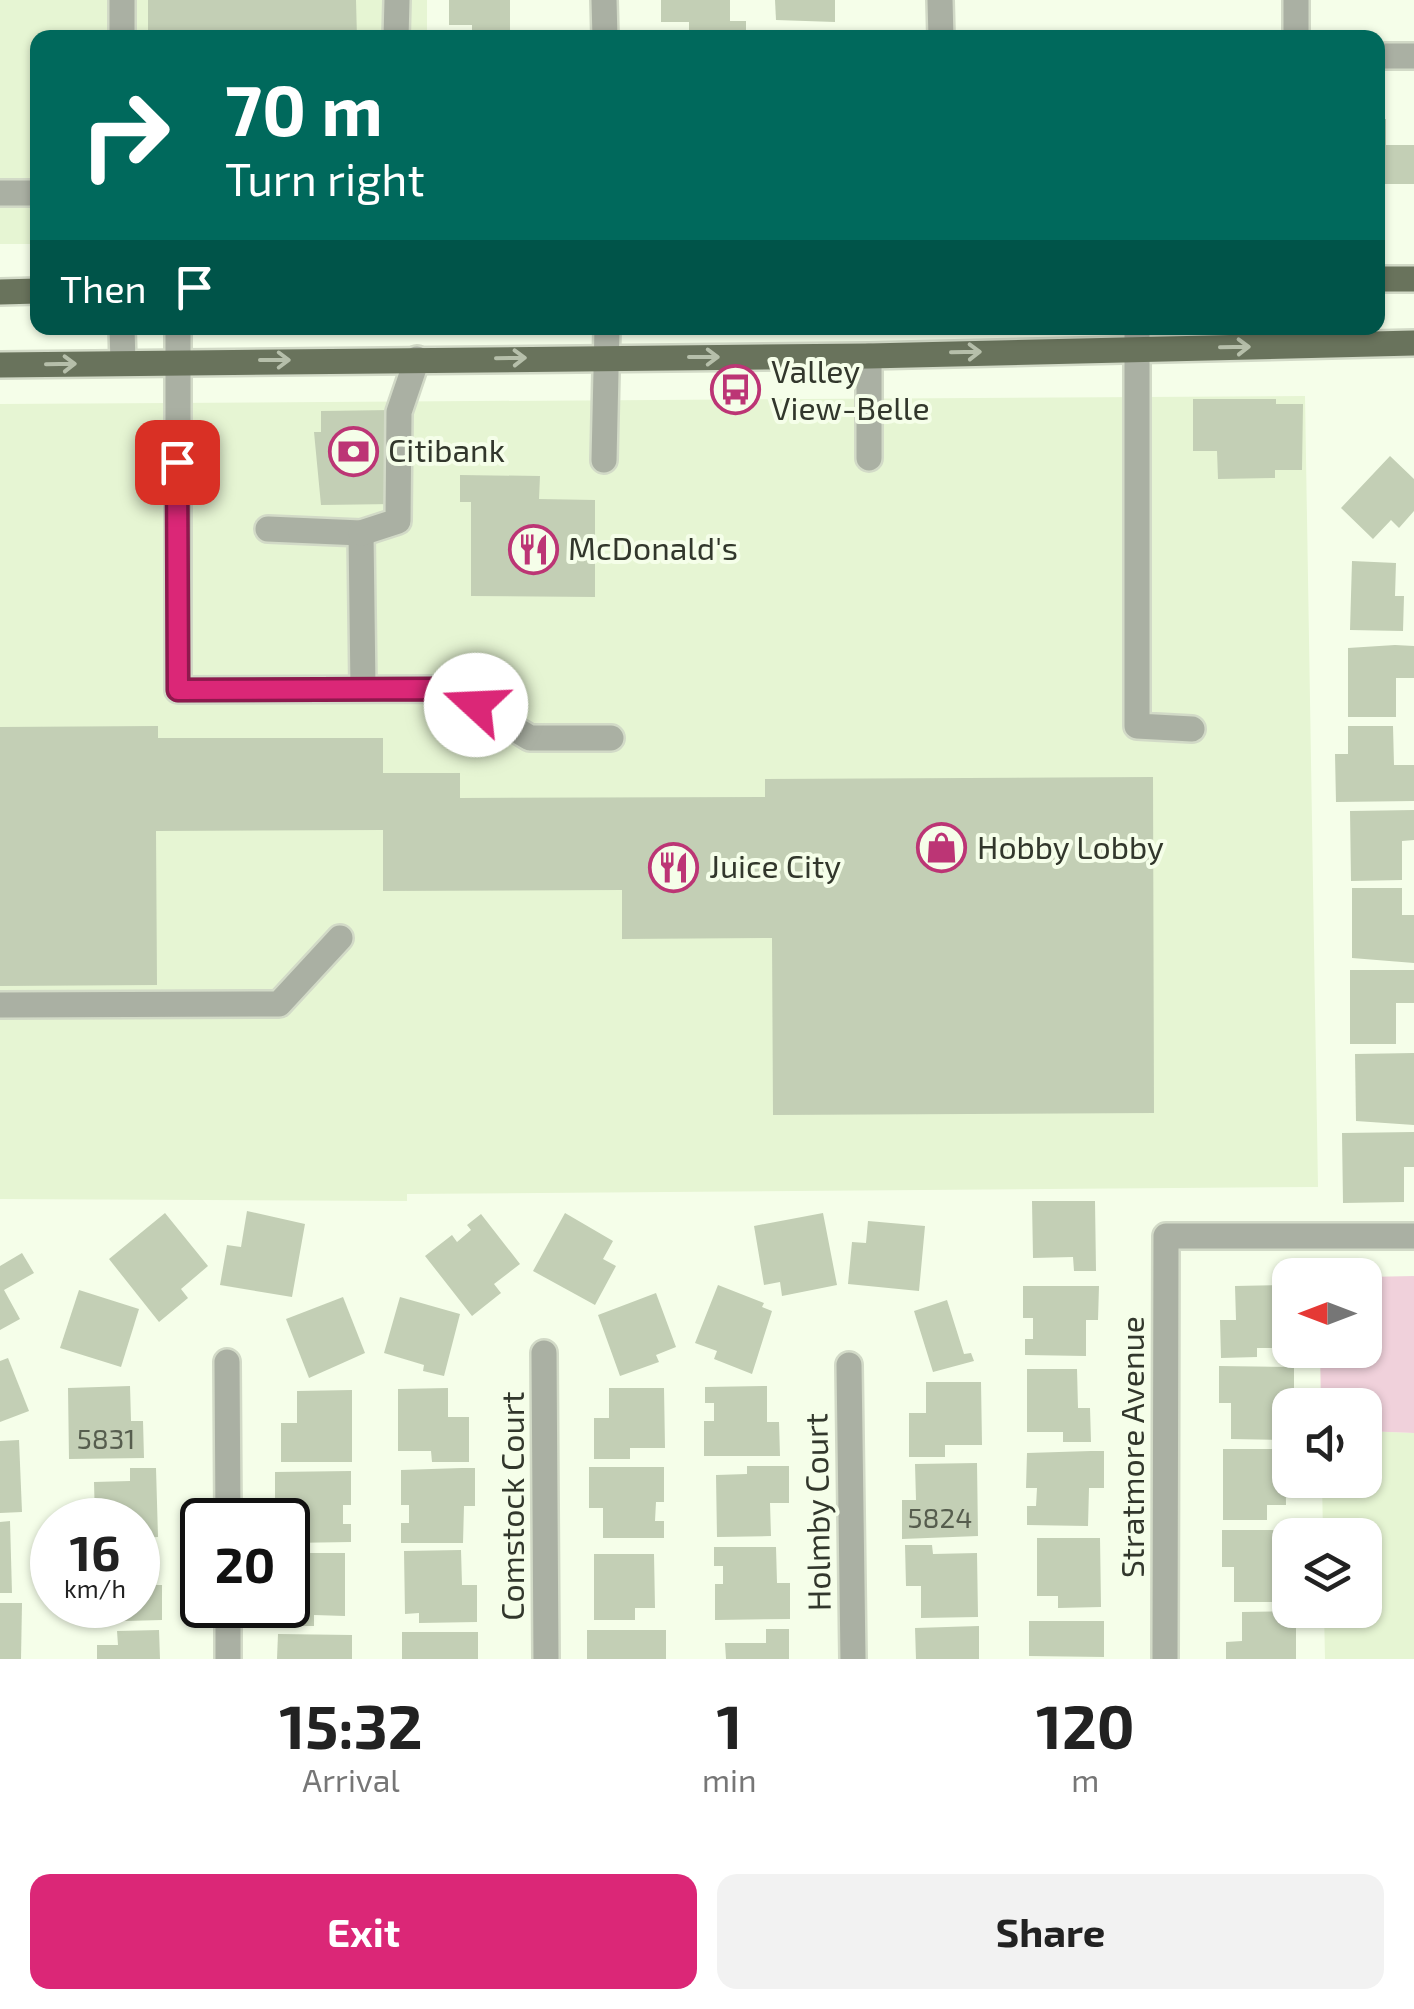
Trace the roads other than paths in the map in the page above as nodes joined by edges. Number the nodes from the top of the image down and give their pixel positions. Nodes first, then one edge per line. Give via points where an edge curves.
1 (122, 0) edge
2 (397, 0) edge
3 (604, 0) edge
4 (940, 0) edge
5 (1296, 0) edge
6 (122, 30) edge
7 (396, 30) edge
8 (605, 30) edge
9 (940, 30) edge
10 (1296, 30) edge
11 (1385, 56) edge
12 (1414, 56) edge
13 (0, 193) edge
14 (30, 193) edge
15 (1385, 279) edge
16 (1414, 279) edge
17 (30, 291) edge
18 (0, 292) edge
19 (122, 335) edge
20 (178, 335) edge
21 (607, 335) edge
22 (1137, 338) edge
23 (1414, 344) edge
24 (869, 356) junction
25 (606, 357) junction
26 (416, 359) junction
27 (178, 361) junction
28 (123, 363) junction
29 (0, 365) edge
30 (869, 458) dead end
31 (604, 460) dead end
32 (268, 529) dead end
33 (361, 533) junction
34 (363, 689) junction
35 (1192, 729) dead end
36 (611, 738) dead end
37 (340, 938) dead end
38 (0, 1005) edge
39 (1414, 1236) edge
40 (544, 1352) dead end
41 (227, 1362) dead end
42 (849, 1364) dead end
43 (228, 1498) edge
44 (228, 1628) edge
45 (228, 1659) edge
46 (546, 1659) edge
47 (853, 1659) edge
48 (1164, 1659) edge

1 - 6 street
2 - 7 street
3 - 8 street
4 - 9 street
5 - 10 street
11 - 12 street
13 - 14 street
15 - 16 main road
17 - 18 main road
19 - 28 street
20 - 27 street
21 - 25 street
22 -> 23 main road
24 -> 22 main road
22 - 35 street via 1138,726
25 -> 24 main road
24 - 30 street
26 -> 25 main road
25 - 31 street
27 -> 26 main road
26 - 33 street via 399,412 398,520
27 - 28 main road
27 - 34 street via 178,690
29 -> 28 main road
32 - 33 street
33 - 34 street
34 - 36 street via 448,689 530,738
37 - 38 street via 279,1004
39 - 48 street, Stratmore Avenue via 1166,1236
40 - 46 street, Comstock Court
41 - 43 street
42 - 47 street, Holmby Court
44 - 45 street

